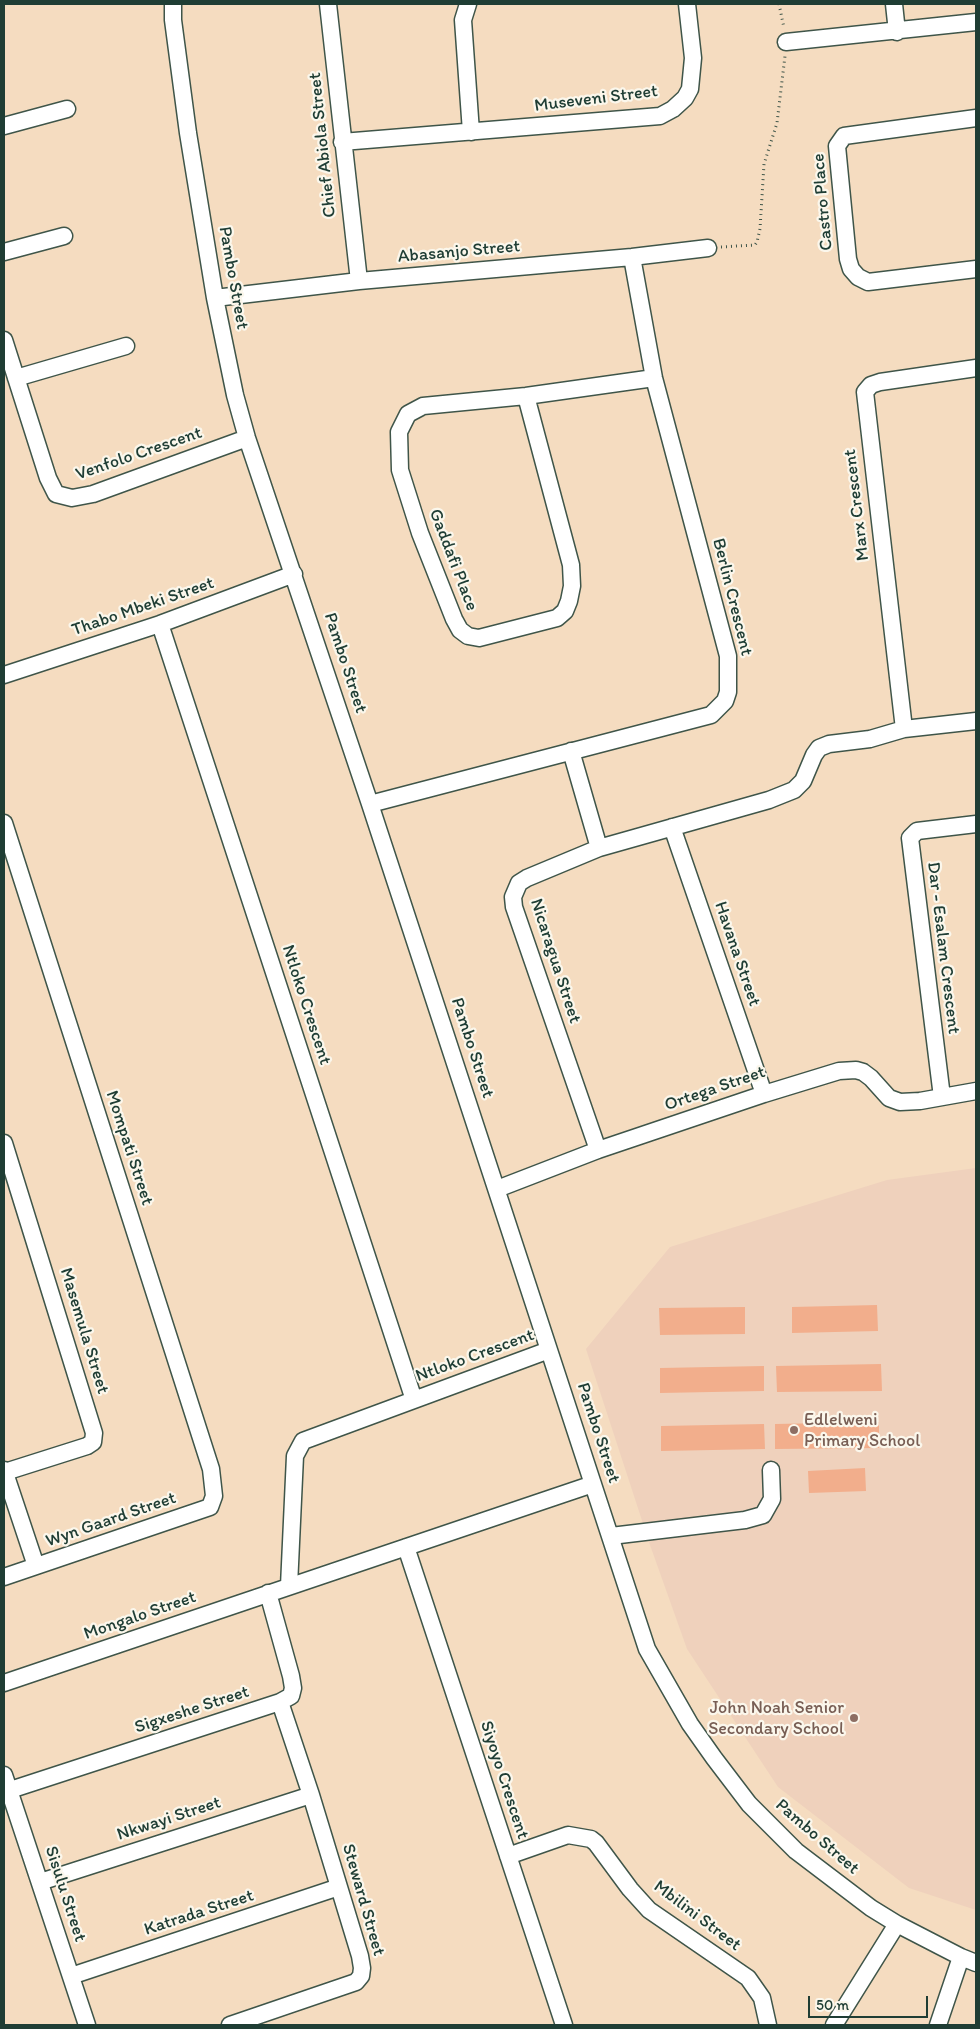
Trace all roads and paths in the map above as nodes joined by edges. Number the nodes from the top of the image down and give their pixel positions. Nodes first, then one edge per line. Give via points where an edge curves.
1 (173, 4) edge
2 (328, 4) edge
3 (468, 4) edge
4 (687, 4) edge
5 (779, 4) edge
6 (894, 4) edge
7 (976, 22) edge
8 (897, 32) junction
9 (786, 42) junction
10 (67, 109) dead end
11 (976, 118) edge
12 (4, 126) edge
13 (471, 132) junction
14 (342, 142) junction
15 (64, 236) dead end
16 (708, 248) joint
17 (4, 252) edge
18 (632, 257) junction
19 (976, 269) edge
20 (359, 281) junction
21 (215, 298) junction
22 (4, 340) edge
23 (126, 346) dead end
24 (976, 368) edge
25 (16, 378) junction
26 (654, 378) junction
27 (526, 396) junction
28 (246, 438) junction
29 (294, 574) junction
30 (160, 624) junction
31 (4, 675) edge
32 (976, 720) edge
33 (904, 730) junction
34 (571, 751) junction
35 (370, 804) junction
36 (4, 823) edge
37 (976, 824) edge
38 (672, 827) junction
39 (599, 848) junction
40 (976, 1091) edge
41 (764, 1094) junction
42 (942, 1097) junction
43 (4, 1143) edge
44 (598, 1150) junction
45 (497, 1189) junction
46 (549, 1350) junction
47 (414, 1400) junction
48 (771, 1470) dead end
49 (4, 1471) edge
50 (593, 1484) junction
51 (214, 1487) joint
52 (611, 1536) junction
53 (406, 1548) junction
54 (36, 1566) junction
55 (4, 1577) edge
56 (289, 1586) junction
57 (268, 1593) junction
58 (4, 1683) edge
59 (280, 1702) junction
60 (6, 1786) edge
61 (311, 1795) junction
62 (508, 1856) junction
63 (40, 1882) junction
64 (339, 1888) junction
65 (897, 1924) junction
66 (961, 1957) junction
67 (976, 1963) edge
68 (71, 1976) junction
69 (87, 2025) edge
70 (230, 2025) edge
71 (564, 2025) edge
72 (768, 2025) edge
73 (834, 2025) edge
74 (938, 2025) edge

1 - 21 street, Pambo Street via 188,133
2 - 14 street, Chief Abiola Street
3 - 13 street via 463,20
4 - 13 street, Museveni Street via 693,75 685,98 673,109 660,116
5 - 9 path
6 - 8 street
7 - 8 street
8 - 9 street
9 - 16 path via 778,114 764,164 757,242 755,245
10 - 12 street
11 - 19 street, Castro Place via 844,136 837,146 848,259 858,277 868,282
13 - 14 street, Museveni Street
14 - 20 street, Chief Abiola Street
15 - 17 street
16 - 18 street, Abasanjo Street
18 - 20 street, Abasanjo Street
18 - 26 street, Berlin Crescent
20 - 21 street, Abasanjo Street
21 - 28 street, Pambo Street
22 - 25 street, Venfolo Crescent
23 - 25 street
24 - 33 street, Marx Crescent via 880,382 865,392
25 - 28 street, Venfolo Crescent via 56,494 72,498 93,494
26 - 27 street, Gaddafi Place
26 - 34 street, Berlin Crescent via 728,656 728,692 725,701 711,715
27 - 27 street, Gaddafi Place via 422,406 408,414 398,432 400,470 420,533 454,619 468,636 479,638 557,618 565,611 569,600 571,566
28 - 29 street, Pambo Street
29 - 30 street, Thabo Mbeki Street
29 - 35 street, Pambo Street
30 - 31 street, Thabo Mbeki Street
30 - 47 street, Ntloko Crescent
32 - 33 street, Nicaragua Street
33 - 38 street, Nicaragua Street via 824,746 814,755 803,781 794,790
34 - 35 street, Berlin Crescent
34 - 39 street
35 - 45 street, Pambo Street
36 - 51 street, Mompati Street via 208,1459
37 - 42 street, Dar - Esalam Crescent via 917,831 910,838
38 - 39 street, Nicaragua Street
38 - 41 street, Havana Street
39 - 44 street, Nicaragua Street via 527,878 519,883 513,897
40 - 42 street
41 - 42 street, Ortega Street via 838,1071 856,1070 871,1078 889,1098 900,1102
41 - 44 street, Ortega Street
43 - 49 street, Masemula Street via 94,1433 93,1442 87,1446
44 - 45 street, Ortega Street
45 - 46 street, Pambo Street
46 - 47 street, Ntloko Crescent
46 - 50 street, Pambo Street
47 - 56 street, Ntloko Crescent via 307,1439 299,1446 295,1456
48 - 52 street via 772,1499 764,1515
49 - 54 street
50 - 52 street, Pambo Street
50 - 53 street
51 - 54 street, Wyn Gaard Street via 210,1507
52 - 65 street, Pambo Street via 648,1649 690,1724 714,1758 749,1804 796,1851
53 - 56 street
53 - 62 street, Siyoyo Crescent
54 - 55 street, Wyn Gaard Street
56 - 57 street, Mongalo Street
57 - 58 street, Mongalo Street
57 - 59 street via 293,1688 291,1696
59 - 60 street, Sigxeshe Street
59 - 61 street, Steward Street
60 - 63 street, Sisulu Street
61 - 63 street, Nkwayi Street
61 - 64 street, Steward Street
62 - 71 street, Siyoyo Crescent
62 - 72 street, Mbilini Street via 568,1835 590,1839 649,1910 748,1978 762,1998
63 - 68 street, Sisulu Street
64 - 68 street, Katrada Street
64 - 70 street, Steward Street via 360,1956 362,1968 356,1982
65 - 66 street, Pambo Street
65 - 73 street
66 - 67 street, Pambo Street
66 - 74 street
68 - 69 street, Sisulu Street

